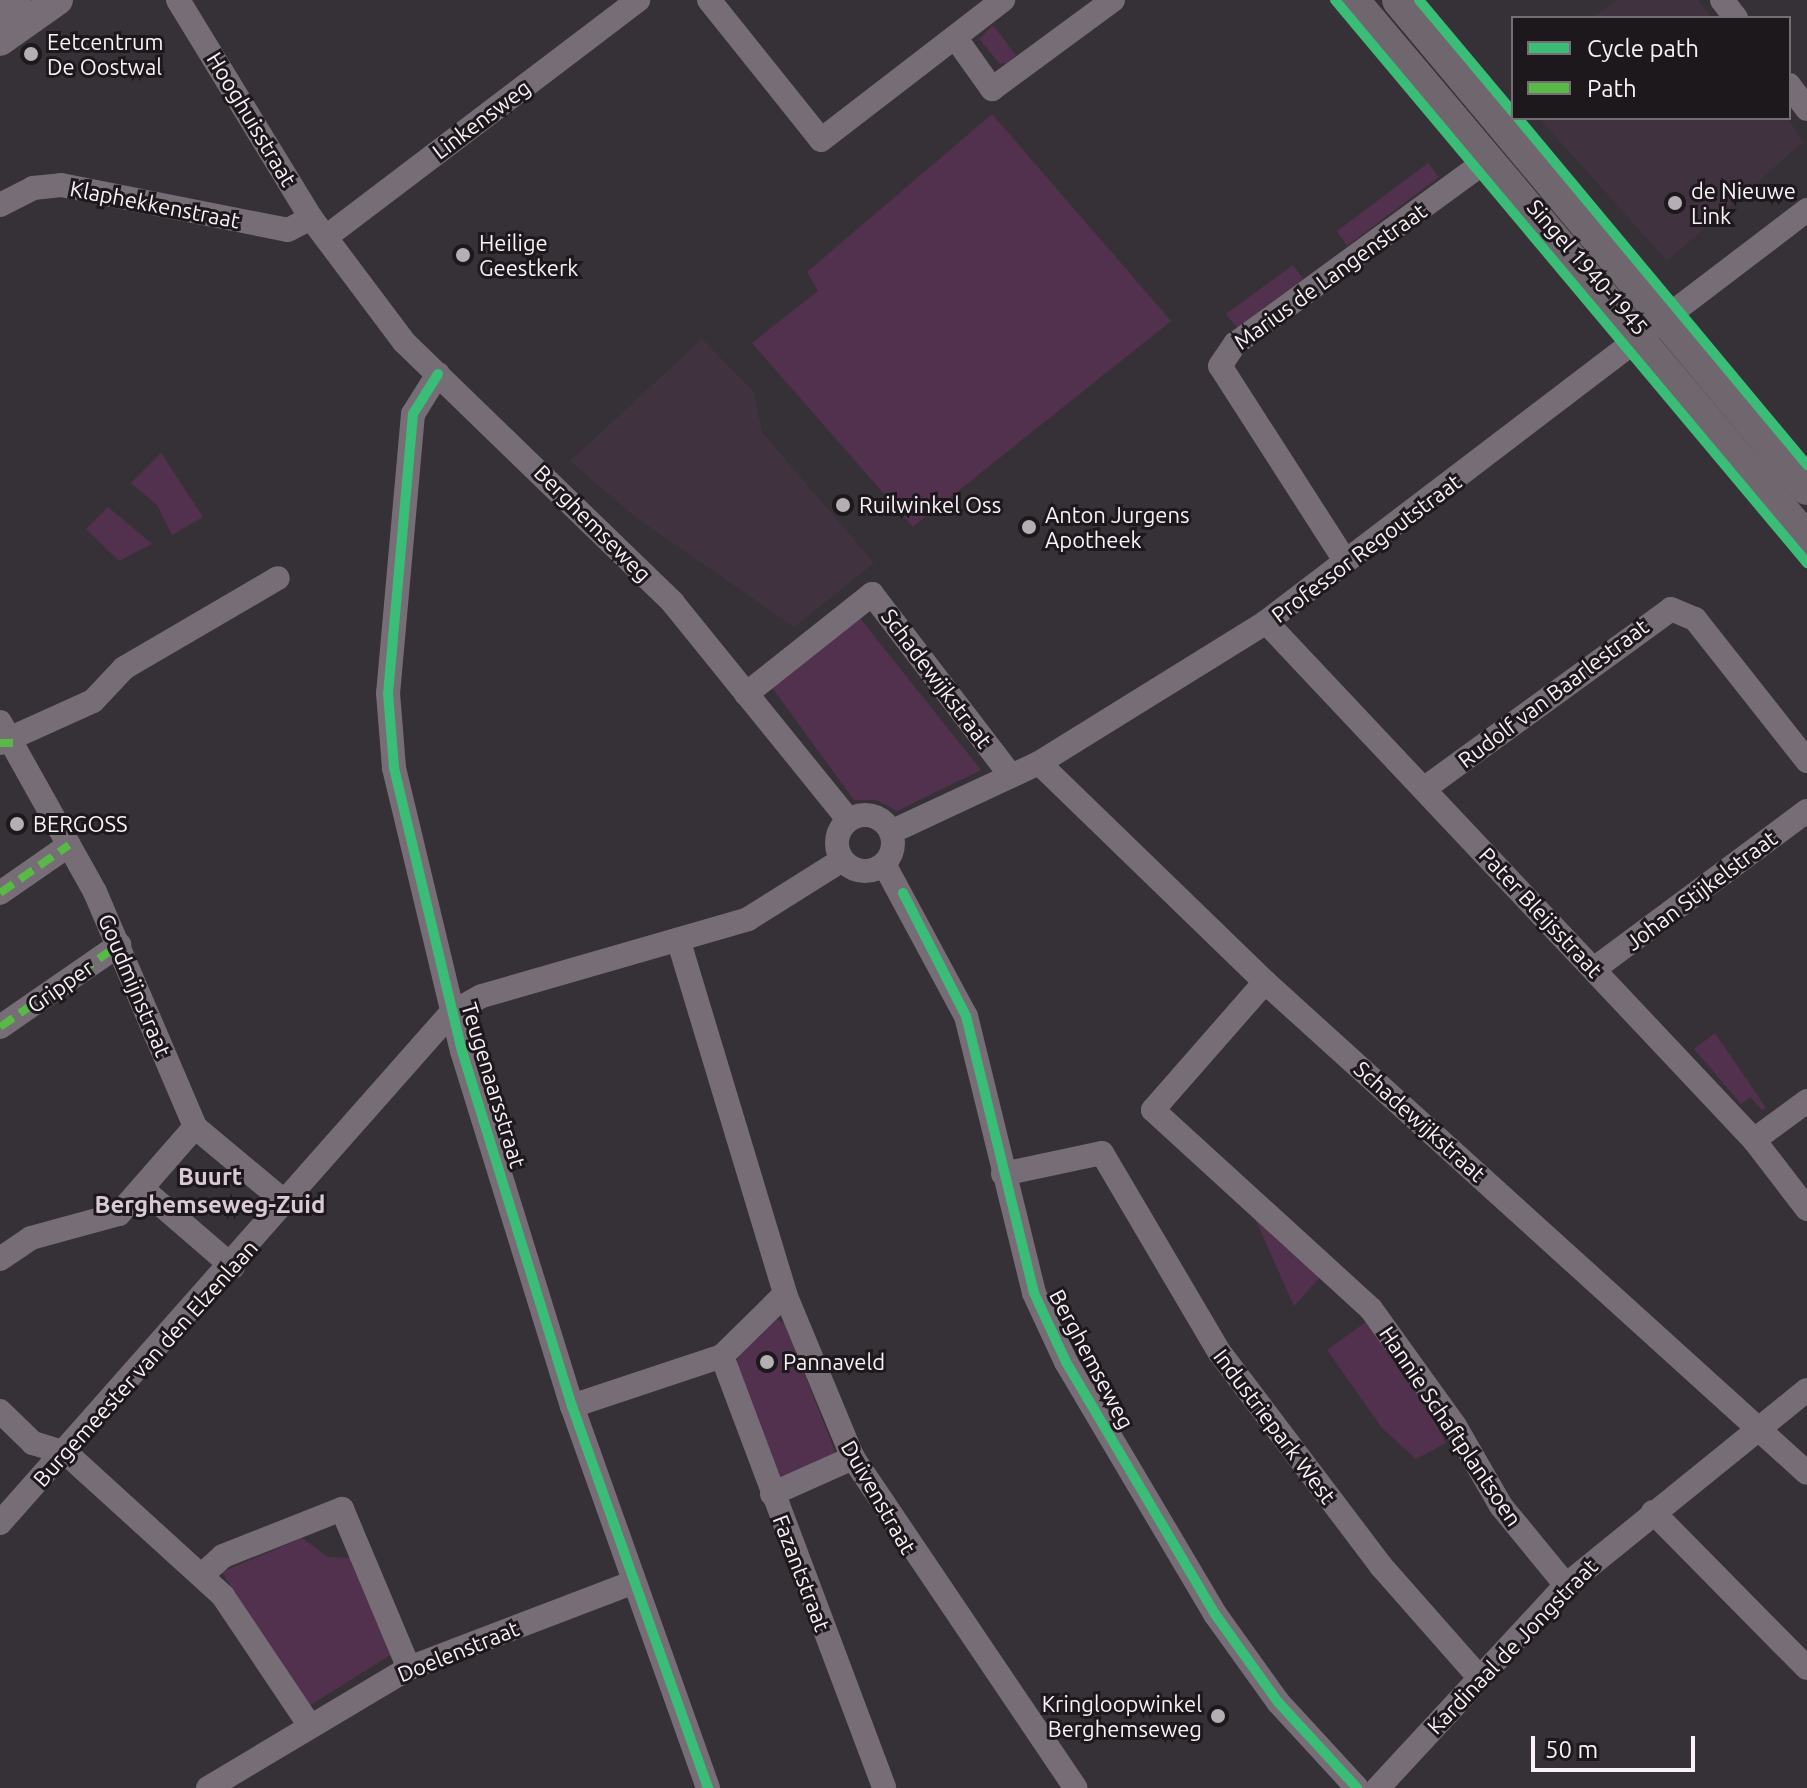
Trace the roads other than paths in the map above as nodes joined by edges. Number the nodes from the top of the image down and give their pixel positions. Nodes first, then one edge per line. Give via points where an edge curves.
1 (16, 0) edge
2 (58, 0) edge
3 (178, 0) edge
4 (638, 0) edge
5 (709, 0) edge
6 (1003, 0) edge
7 (1113, 0) edge
8 (1335, 0) edge
9 (1352, 0) edge
10 (1399, 0) edge
11 (1419, 0) edge
12 (1722, 0) edge
13 (0, 14) edge
14 (1734, 16) edge
15 (955, 37) junction
16 (0, 41) edge
17 (1511, 110) edge
18 (1519, 120) edge
19 (1476, 168) junction
20 (6, 202) edge
21 (1807, 210) edge
22 (318, 228) junction
23 (1567, 251) junction
24 (1664, 322) junction
25 (438, 374) junction
26 (1740, 406) junction
27 (1807, 465) edge
28 (1807, 488) edge
29 (1807, 540) edge
30 (1344, 559) junction
31 (278, 578) dead end
32 (1266, 622) junction
33 (746, 694) junction
34 (0, 722) edge
35 (7, 743) edge
36 (1807, 761) edge
37 (1039, 763) junction
38 (1011, 776) junction
39 (1425, 788) junction
40 (1807, 811) edge
41 (849, 820) junction
42 (891, 832) junction
43 (69, 845) junction
44 (842, 860) junction
45 (884, 864) junction
46 (0, 893) edge
47 (679, 942) junction
48 (119, 945) junction
49 (1594, 969) junction
50 (1265, 982) junction
51 (451, 1013) junction
52 (0, 1027) edge
53 (1807, 1101) edge
54 (195, 1127) junction
55 (1754, 1140) junction
56 (1003, 1174) junction
57 (145, 1191) junction
58 (285, 1202) junction
59 (1807, 1209) edge
60 (0, 1259) edge
61 (233, 1267) junction
62 (785, 1294) junction
63 (722, 1356) junction
64 (1807, 1390) edge
65 (572, 1406) junction
66 (0, 1411) edge
67 (1761, 1425) junction
68 (66, 1453) junction
69 (853, 1458) junction
70 (1807, 1473) edge
71 (772, 1494) junction
72 (1653, 1512) junction
73 (0, 1523) edge
74 (202, 1575) junction
75 (634, 1582) junction
76 (1566, 1585) junction
77 (409, 1668) junction
78 (1807, 1668) edge
79 (1479, 1677) junction
80 (310, 1726) junction
81 (208, 1788) edge
82 (708, 1788) edge
83 (884, 1788) edge
84 (1076, 1788) edge
85 (1356, 1788) edge
86 (1378, 1788) edge

1 - 13 street
2 - 16 street
3 - 22 street, Hooghuisstraat
4 - 22 street, Linkensweg
5 - 15 street via 821,140
6 - 15 street
7 - 15 street via 992,89
8 - 19 street, Singel 1940-1945
9 - 23 main road, Singel 1940-1945
10 - 24 main road, Singel 1940-1945
11 - 17 street
12 - 14 street
18 - 24 street, Singel 1940-1945
19 - 23 street, Singel 1940-1945 via 1538,239
19 - 30 street, Marius de Langenstraat via 1235,344 1220,366
20 - 22 street, Klaphekkenstraat via 61,185 288,230
21 - 24 street, Professor Regoutstraat
22 - 25 street, Berghemseweg
23 - 24 main road, Singel 1940-1945
24 - 26 main road, Singel 1940-1945
24 - 29 main road, Singel 1940-1945
24 - 30 street, Professor Regoutstraat
25 - 33 street, Berghemseweg via 598,525
25 - 51 street, Teugenaarsstraat via 413,414 388,693 394,768
26 - 27 street, Singel 1940-1945 via 1764,412
26 - 28 main road, Singel 1940-1945
30 - 32 street, Professor Regoutstraat
31 - 35 street via 124,668 93,701
32 - 37 street, Professor Regoutstraat
32 - 39 street, Pater Bleijsstraat
33 - 38 street, Schadewijkstraat via 872,594
33 - 41 street, Berghemseweg
34 - 35 street, Goudmijnstraat
35 - 43 street, Goudmijnstraat
36 - 39 street, Rudolf van Baarlestraat via 1685,611 1660,614
37 - 38 street, Professor Regoutstraat
37 - 50 street, Schadewijkstraat
38 - 42 street, Professor Regoutstraat
39 - 49 street, Pater Bleijsstraat
40 - 49 street, Johan Stijkelstraat
41 - 42 street via 873,816
41 - 44 street via 837,838
42 - 45 street
43 - 46 street
43 - 48 street, Goudmijnstraat
44 - 45 street via 862,872
44 - 47 street, Burgemeester van den Elzenlaan via 748,919
45 - 56 street, Berghemseweg via 966,1016
47 - 51 street, Burgemeester van den Elzenlaan via 482,996
47 - 62 street, Duivenstraat
48 - 52 street, Gripper
48 - 54 street, Goudmijnstraat
49 - 55 street, Pater Bleijsstraat
50 - 67 street, Schadewijkstraat
50 - 76 street, Hannie Schaftplantsoen via 1153,1110 1371,1309 1455,1426 1501,1506
51 - 58 street, Burgemeester van den Elzenlaan
51 - 65 street, Teugenaarsstraat
53 - 55 street
54 - 57 street
54 - 58 street, Goudmijnstraat
55 - 59 street, Pater Bleijsstraat
56 - 79 street, Industriepark West via 1102,1153 1220,1353 1381,1566
56 - 85 street, Berghemseweg via 1034,1293 1066,1362 1215,1614 1278,1702
57 - 60 street via 119,1214 31,1238
57 - 61 street
58 - 61 street, Burgemeester van den Elzenlaan
61 - 68 street, Burgemeester van den Elzenlaan
62 - 63 street
62 - 69 street, Duivenstraat
63 - 65 street
63 - 71 street, Fazantstraat
64 - 67 street
65 - 75 street, Teugenaarsstraat
66 - 68 street via 33,1443
67 - 70 street, Schadewijkstraat
67 - 72 street, Kardinaal de Jongstraat
68 - 73 street, Burgemeester van den Elzenlaan
68 - 74 street
69 - 71 street
69 - 84 street, Duivenstraat
71 - 83 street, Fazantstraat
72 - 76 street, Kardinaal de Jongstraat
72 - 78 street
74 - 77 street via 223,1556 342,1509
74 - 80 street
75 - 77 street, Doelenstraat
75 - 82 street, Teugenaarsstraat
76 - 79 street, Kardinaal de Jongstraat
77 - 80 street, Doelenstraat
79 - 86 street, Kardinaal de Jongstraat
80 - 81 street, Doelenstraat

